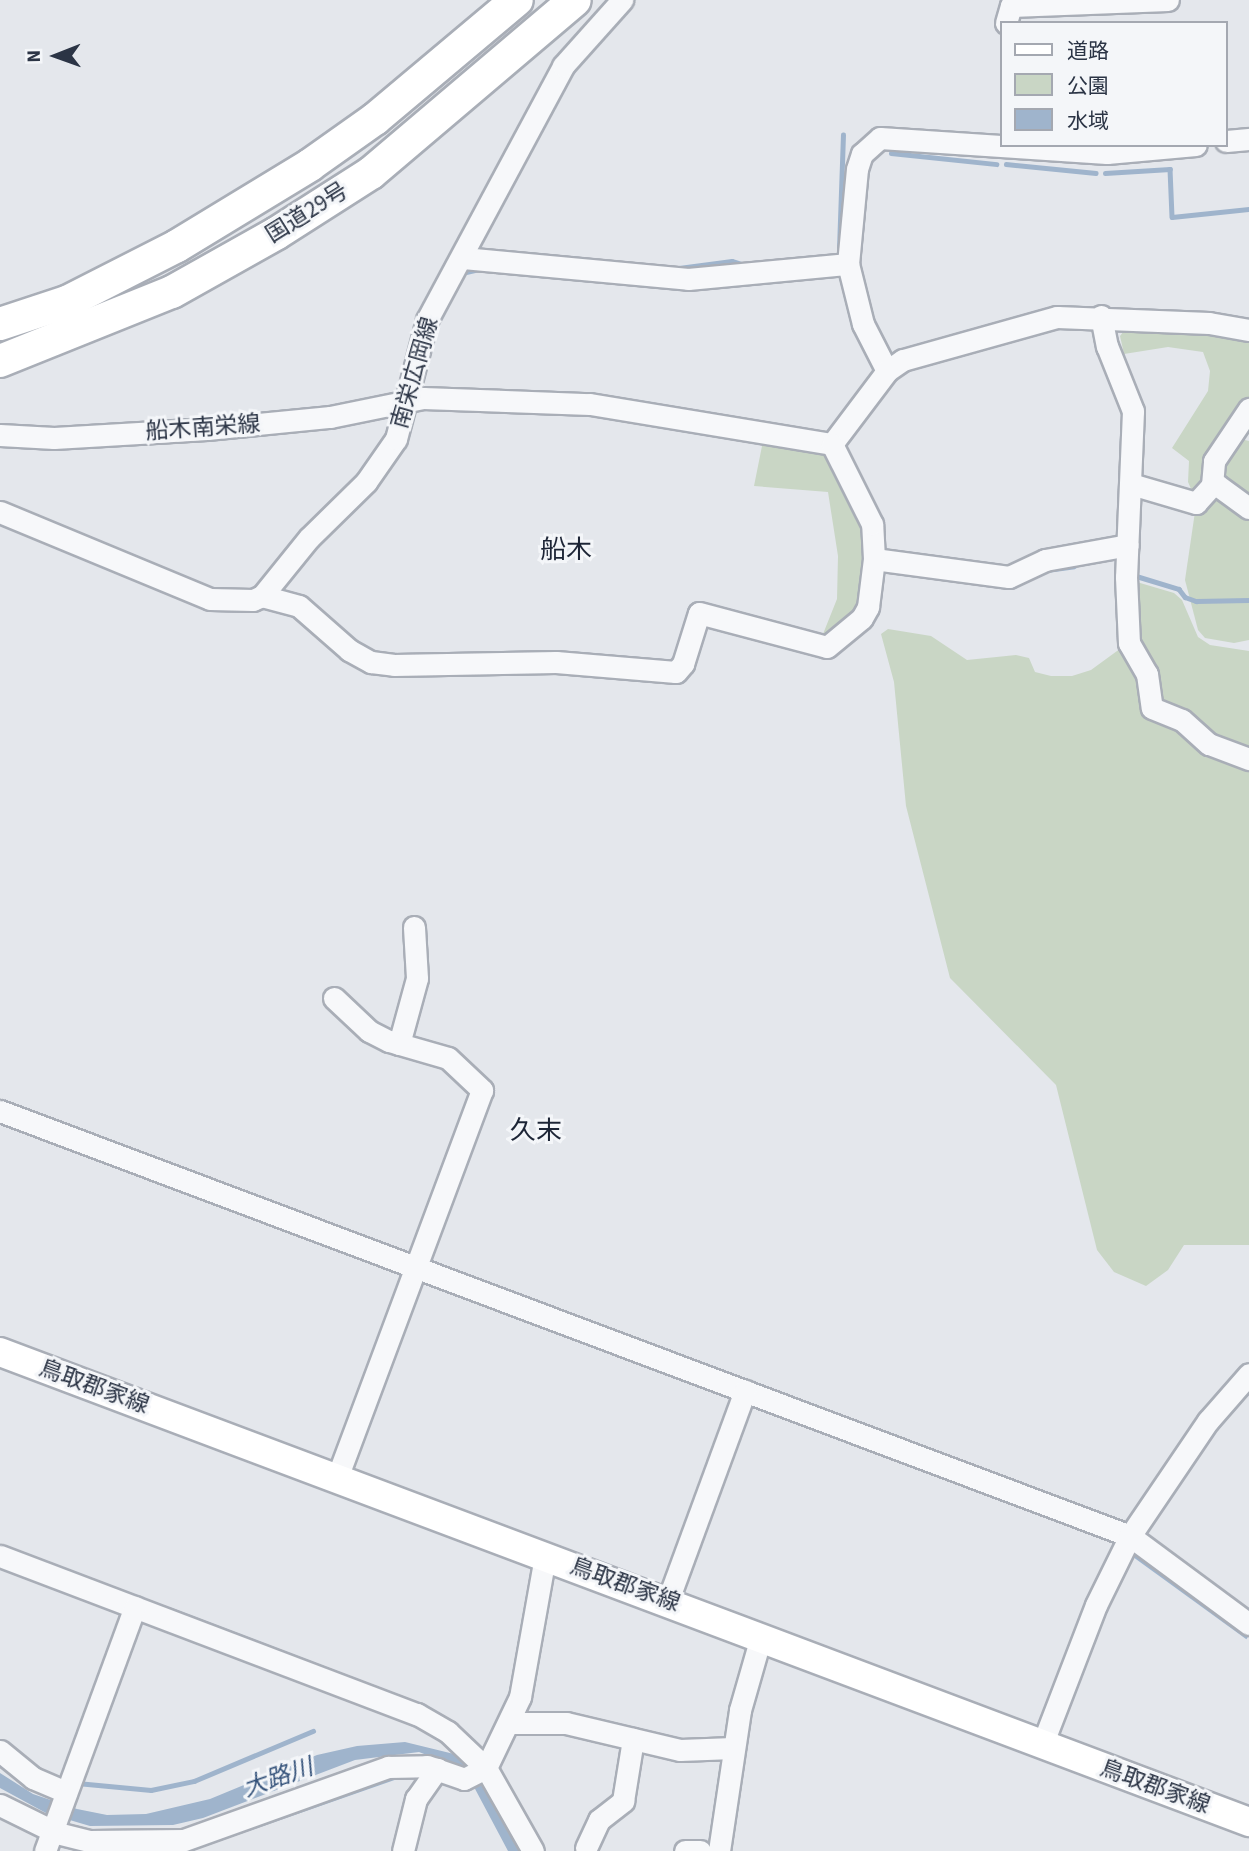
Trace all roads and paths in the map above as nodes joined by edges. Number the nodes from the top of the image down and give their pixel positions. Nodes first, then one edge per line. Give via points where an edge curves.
1 (517, 0) edge
2 (575, 0) edge
3 (1168, 0) edge
4 (615, 3) edge
5 (1007, 21) edge
6 (1249, 139) edge
7 (1228, 141) edge
8 (1000, 147) edge
9 (1174, 147) edge
10 (1015, 148) edge
11 (463, 258) junction
12 (848, 264) junction
13 (1101, 316) junction
14 (0, 324) edge
15 (1249, 330) edge
16 (0, 361) edge
17 (887, 371) junction
18 (404, 402) junction
19 (1249, 409) edge
20 (0, 435) edge
21 (1240, 437) edge
22 (832, 444) junction
23 (1131, 484) junction
24 (1212, 485) junction
25 (1249, 508) edge
26 (0, 513) edge
27 (1128, 545) junction
28 (874, 559) junction
29 (262, 596) junction
30 (1249, 759) edge
31 (414, 927) dead end
32 (334, 998) dead end
33 (398, 1044) junction
34 (0, 1111) edge
35 (415, 1266) junction
36 (0, 1352) edge
37 (1249, 1374) edge
38 (745, 1391) junction
39 (337, 1478) junction
40 (1130, 1536) junction
41 (0, 1556) edge
42 (545, 1556) junction
43 (668, 1600) junction
44 (135, 1607) junction
45 (1249, 1623) edge
46 (761, 1637) junction
47 (510, 1723) junction
48 (633, 1740) junction
49 (1042, 1745) junction
50 (733, 1748) junction
51 (0, 1751) edge
52 (437, 1769) junction
53 (477, 1773) junction
54 (66, 1792) junction
55 (0, 1805) edge
56 (1249, 1822) edge
57 (53, 1830) junction
58 (582, 1850) edge
59 (45, 1851) edge
60 (403, 1851) edge
61 (533, 1851) edge
62 (685, 1851) edge
63 (701, 1851) edge
64 (719, 1851) edge

1 - 14 highway, 国道29号 via 375,119 310,165 67,302
2 - 16 highway, 国道29号 via 371,173 300,218 172,292
3 - 5 street via 1011,6
4 - 11 street, 南栄広岡線 via 563,66
6 - 7 street
8 - 12 street via 880,138 862,154 857,169
9 - 10 street via 1107,153
11 - 12 street via 688,279
11 - 18 street, 南栄広岡線 via 427,320
12 - 17 street via 863,324
13 - 15 street via 1237,325
13 - 17 street via 1057,317 903,360
13 - 23 street via 1107,346 1133,411
17 - 22 street
18 - 20 street, 船木南栄線 via 330,417 207,429 54,438
18 - 22 street, 船木南栄線 via 423,398 590,404
18 - 29 street, 南栄広岡線 via 397,439 366,482 309,538
19 - 21 street
21 - 24 street via 1214,461
22 - 28 street via 872,524
23 - 24 street via 1196,503
23 - 27 street
24 - 25 street
26 - 29 street via 210,599
27 - 28 street via 1045,560 1009,577
27 - 30 street via 1129,643 1147,674 1152,708 1182,720 1209,744
28 - 29 street via 862,618 827,647 699,613 683,664 676,672 556,662 371,662 341,644 299,606
31 - 33 street via 418,978
32 - 33 street via 369,1031
33 - 35 street via 448,1058 482,1090
34 - 35 street
35 - 38 street
35 - 39 street
36 - 39 main road, 鳥取郡家線
37 - 40 street via 1208,1421
38 - 40 street
38 - 43 street
39 - 42 main road, 鳥取郡家線
40 - 45 street
40 - 49 street via 1096,1605
41 - 44 street
42 - 43 main road, 鳥取郡家線
42 - 47 street via 520,1697
43 - 46 main road, 鳥取郡家線
44 - 53 street via 375,1695 448,1731
44 - 54 street
46 - 49 main road, 鳥取郡家線
46 - 50 street
47 - 48 street via 566,1723
47 - 53 street
48 - 50 street via 680,1750
48 - 58 street via 623,1801 599,1820
49 - 56 main road, 鳥取郡家線
50 - 64 street
51 - 54 street via 33,1778
52 - 53 street
52 - 57 street via 409,1766 364,1773 184,1840 90,1841
52 - 60 street via 416,1800
53 - 61 street
54 - 57 street
55 - 57 street
57 - 59 street
62 - 63 street

